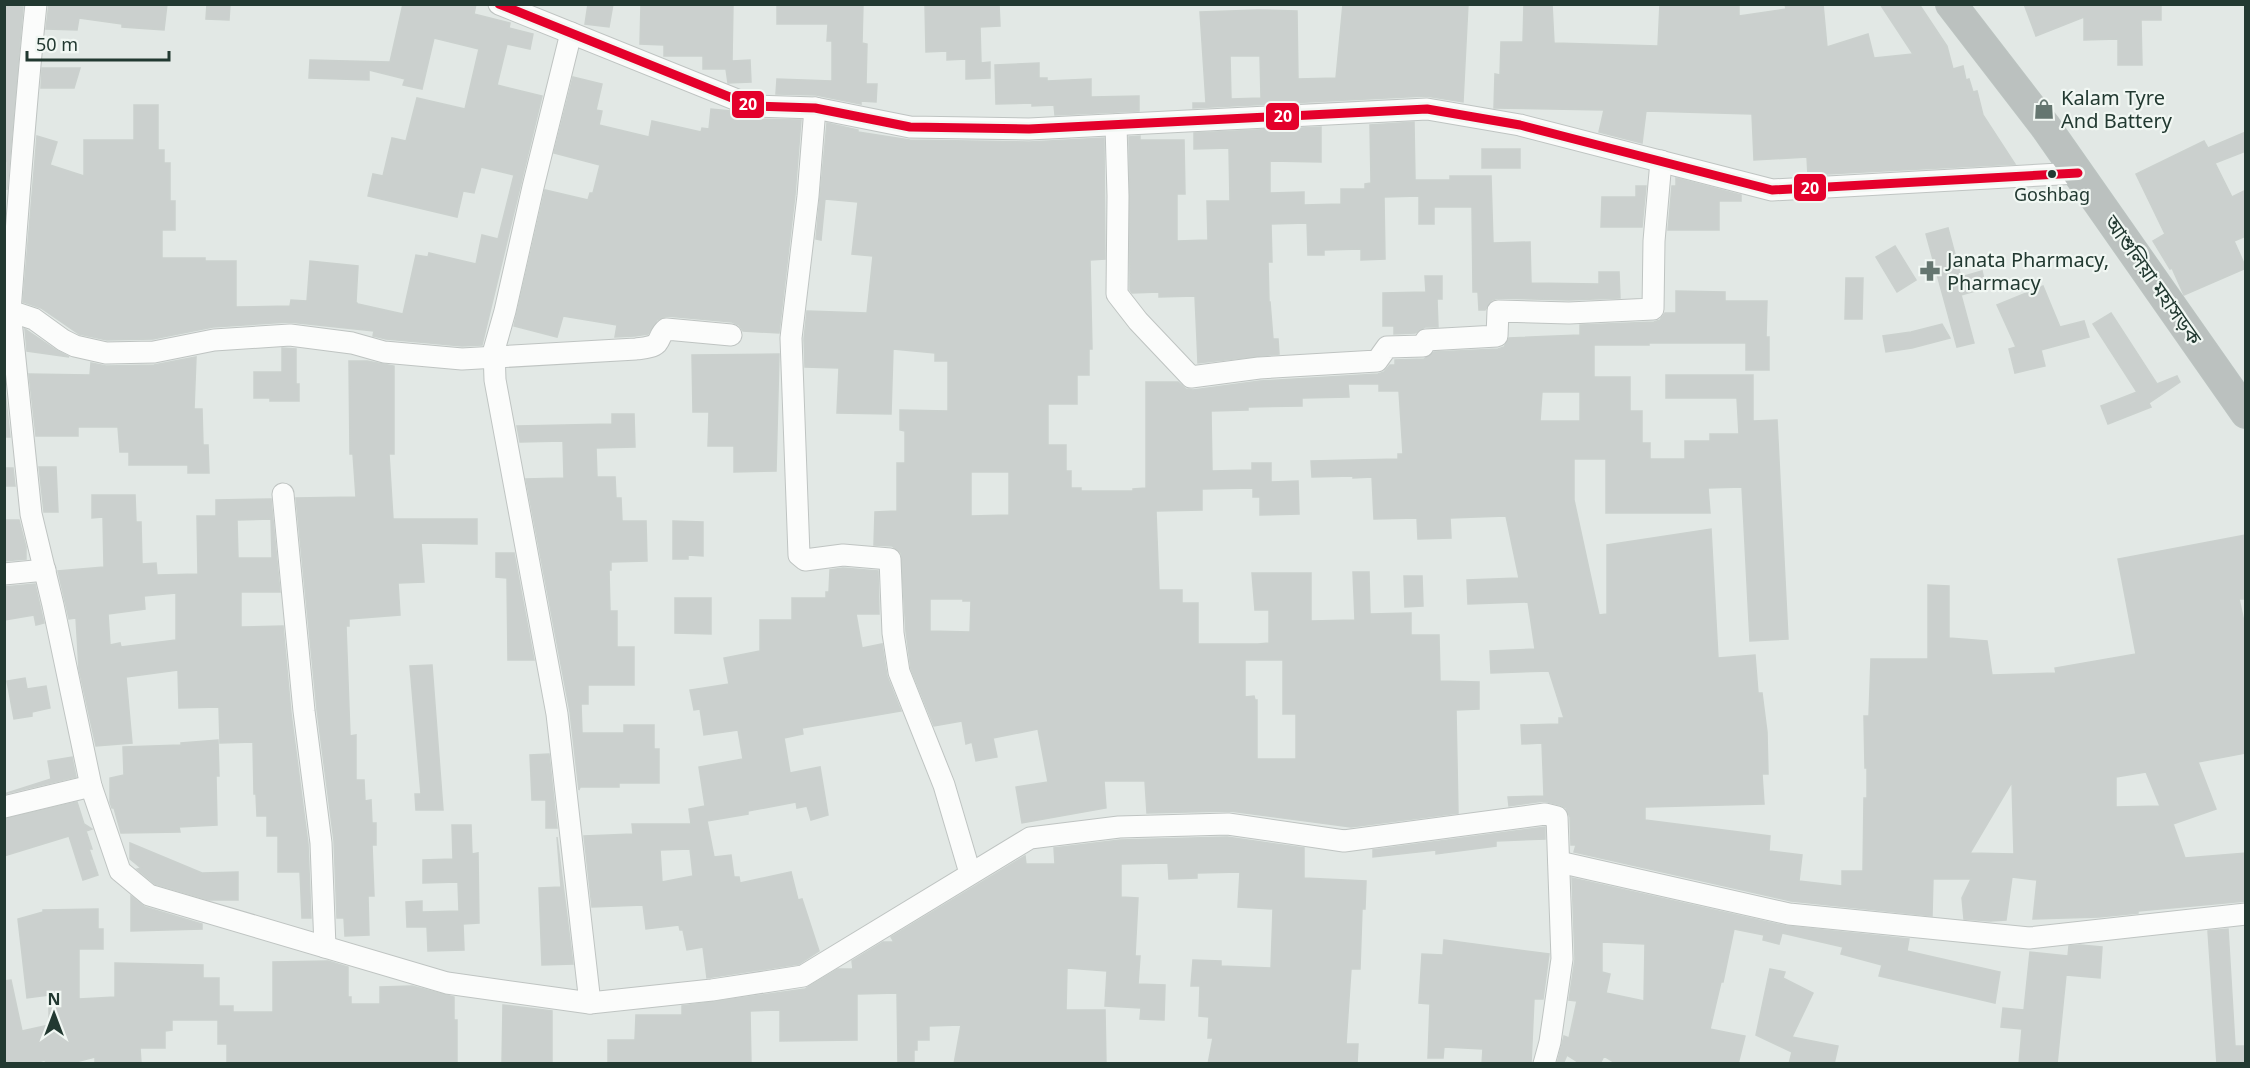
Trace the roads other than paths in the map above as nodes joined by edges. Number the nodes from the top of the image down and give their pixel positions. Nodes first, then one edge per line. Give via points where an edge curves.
1 (36, 4) edge
2 (499, 4) edge
3 (1951, 4) edge
4 (571, 33) junction
5 (815, 108) junction
6 (1116, 125) junction
7 (1661, 161) junction
8 (2078, 173) junction
9 (7, 309) edge
10 (731, 335) dead end
11 (495, 356) junction
12 (2246, 413) edge
13 (283, 494) dead end
14 (45, 570) junction
15 (4, 574) edge
16 (92, 786) junction
17 (4, 807) edge
18 (1558, 862) junction
19 (970, 873) junction
20 (2246, 914) edge
21 (325, 947) junction
22 (590, 1003) junction
23 (1544, 1064) edge

1 - 9 street
2 - 4 street
3 - 8 highway, আশুলিয়া মহাসড়ক
4 - 5 street via 752,106
4 - 11 street
5 - 6 street via 910,127 1029,129
5 - 19 street via 791,338 800,555 805,560 843,555 890,559 892,633 899,672 944,785
6 - 7 street via 1427,109 1520,124
6 - 7 street via 1117,294 1191,377 1259,368 1377,361 1387,347 1423,346 1426,340 1497,336 1498,311 1569,314 1653,309
7 - 8 street via 1772,190
8 - 12 highway, আশুলিয়া মহাসড়ক
9 - 11 street via 33,319 75,346 106,353 154,352 225,339 290,335 352,342 384,352 462,359
9 - 14 street via 31,514
10 - 11 street via 666,329 657,343 636,350
11 - 22 street via 495,380 556,714
13 - 21 street via 321,843
14 - 15 street
14 - 16 street
16 - 17 street
16 - 21 street via 120,871 149,895
18 - 19 street via 1557,818 1545,814 1344,841 1228,824 1119,827 1030,838
18 - 20 street via 1789,914 2029,938
18 - 23 street via 1562,959
19 - 22 street via 803,976
21 - 22 street via 447,983

